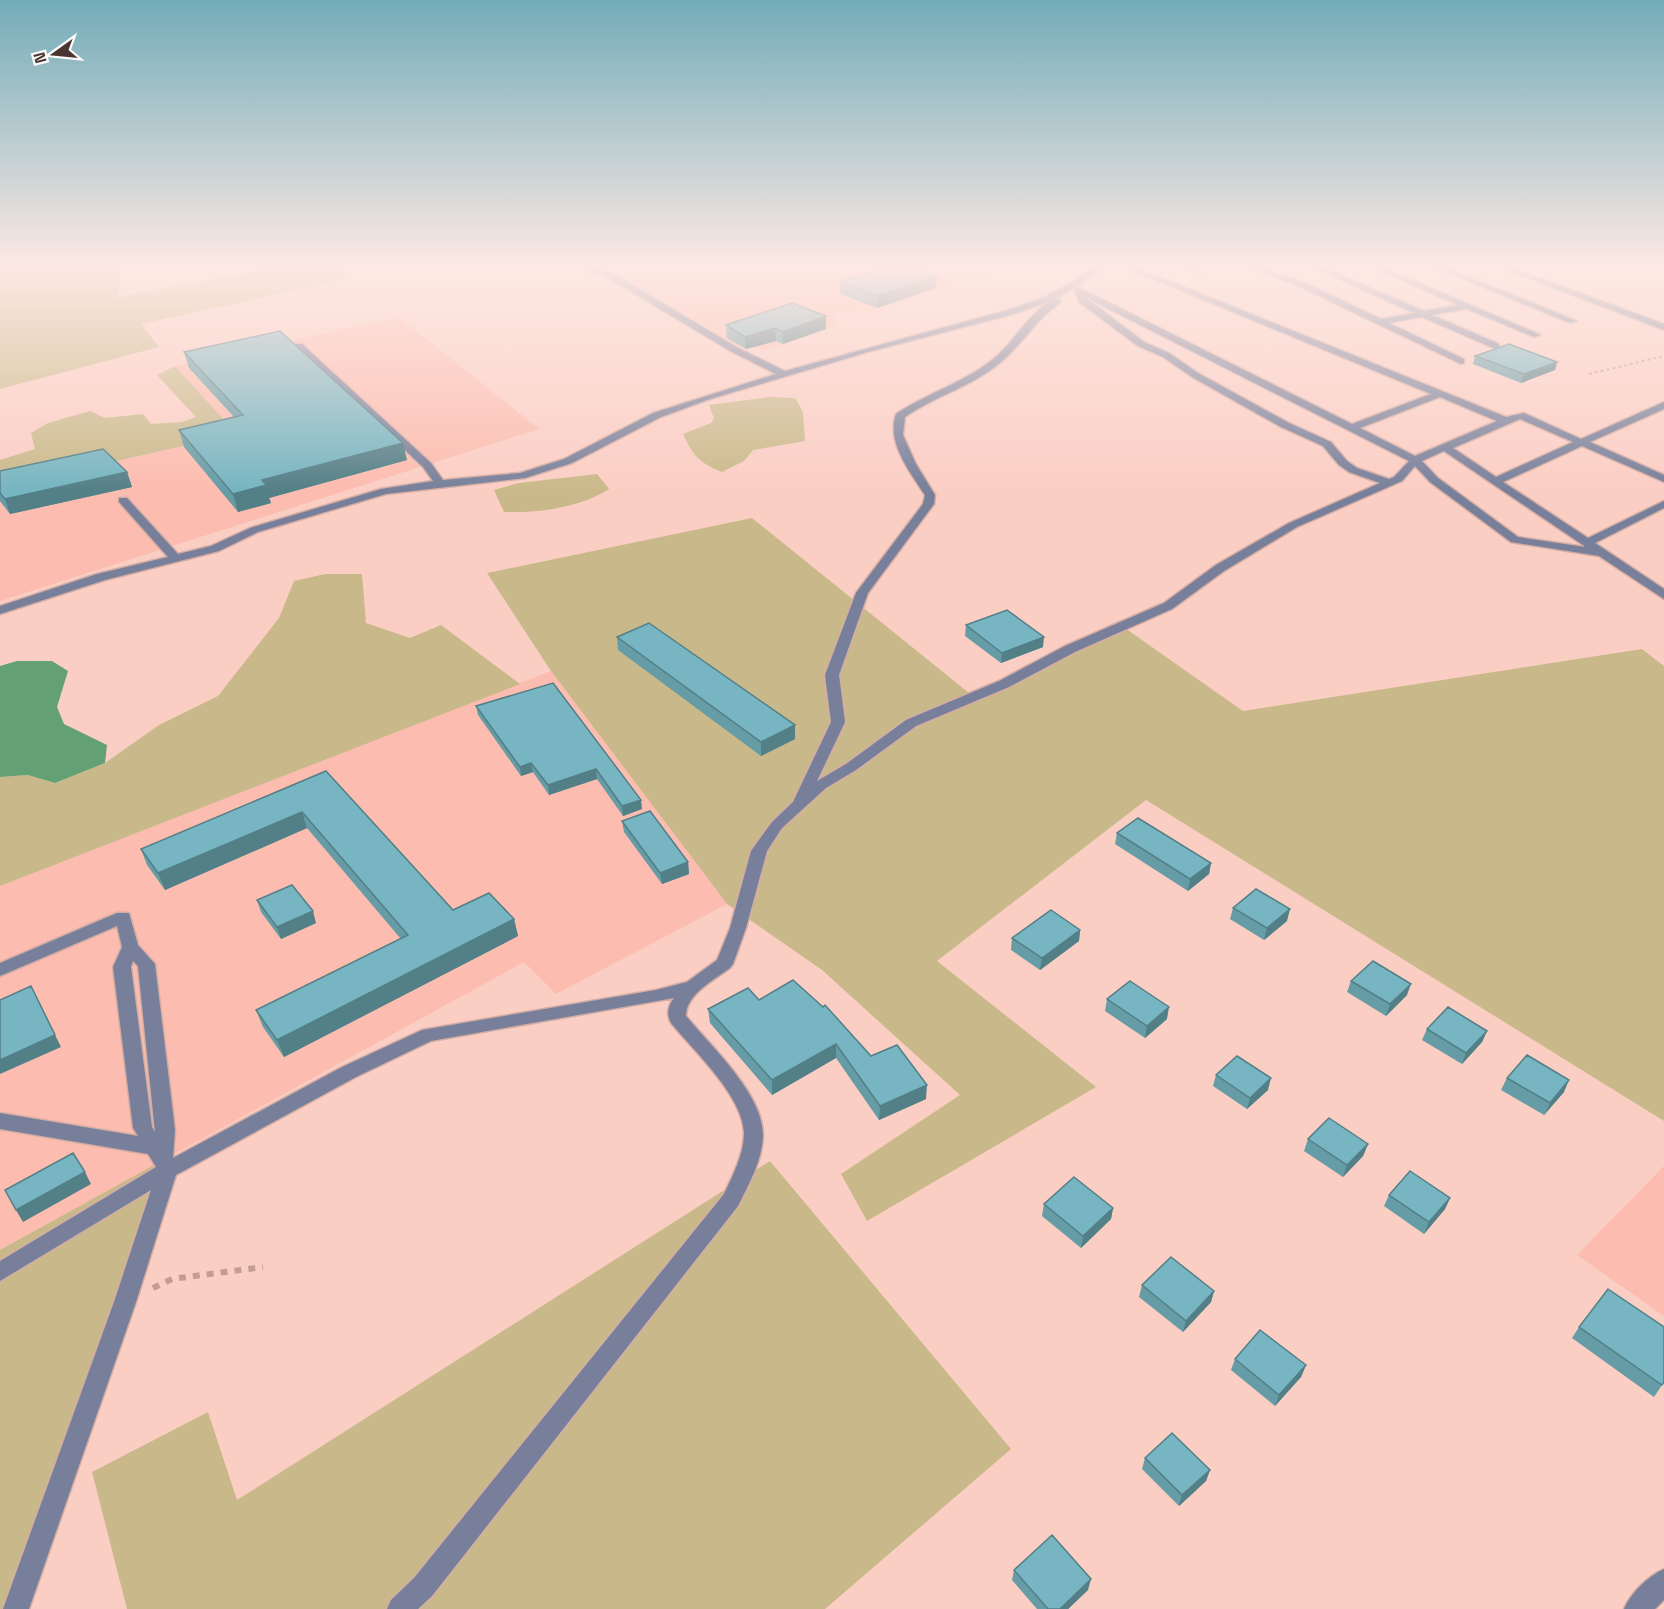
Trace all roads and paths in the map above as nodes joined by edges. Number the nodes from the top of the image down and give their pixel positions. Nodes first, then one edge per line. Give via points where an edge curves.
1 (722, 342) edge
2 (895, 342) edge
3 (1013, 342) edge
4 (1138, 342) edge
5 (1180, 342) edge
6 (1312, 342) edge
7 (1422, 342) edge
8 (1487, 342) edge
9 (298, 346) edge
10 (1496, 346) edge
11 (1664, 356) edge
12 (1461, 361) dead end
13 (1589, 374) dead end
14 (786, 375) junction
15 (1440, 394) junction
16 (1664, 405) edge
17 (1506, 421) junction
18 (1351, 428) junction
19 (1581, 442) junction
20 (1445, 447) junction
21 (1415, 460) junction
22 (1664, 479) edge
23 (1496, 481) junction
24 (1390, 483) junction
25 (440, 484) junction
26 (123, 500) dead end
27 (1664, 504) edge
28 (1587, 543) junction
29 (1601, 553) junction
30 (175, 558) junction
31 (1664, 595) edge
32 (0, 610) edge
33 (797, 807) junction
34 (0, 970) edge
35 (692, 987) junction
36 (0, 1121) edge
37 (162, 1159) junction
38 (263, 1268) dead end
39 (0, 1272) edge
40 (124, 1302) junction
41 (1664, 1582) edge
42 (16, 1609) edge
43 (400, 1609) edge
44 (1637, 1609) edge

1 - 14 street
2 - 14 street
3 - 33 street via 992,365 900,416 898,435 930,495 928,504 862,593 832,675 838,722
4 - 24 street via 1285,426 1327,444 1353,470
5 - 18 street
6 - 15 street
7 - 12 street
8 - 10 street
9 - 25 street via 427,465
11 - 13 path
14 - 25 street via 657,415 559,464 521,476
15 - 17 street
15 - 18 street
16 - 19 street
17 - 19 street via 1521,415
17 - 20 street
18 - 21 street
19 - 22 street
19 - 23 street
20 - 21 street
20 - 23 street
21 - 24 street
21 - 29 street via 1434,480 1515,540
23 - 28 street
24 - 33 street via 1293,525 1220,568 1168,606 1070,649 1004,684 911,723 821,785
25 - 30 street via 385,491 254,530 215,549
26 - 30 street
27 - 28 street
28 - 29 street
29 - 31 street
30 - 32 street
33 - 35 street via 777,825 759,851 724,964
34 - 37 street via 123,917 130,947 146,964 165,1130
35 - 37 street via 428,1035
35 - 43 street via 677,1006 676,1018 746,1103 754,1128 748,1167 731,1200 423,1587
36 - 37 street
37 - 39 street
37 - 40 street
38 - 40 path via 172,1279
40 - 42 street
41 - 44 street

